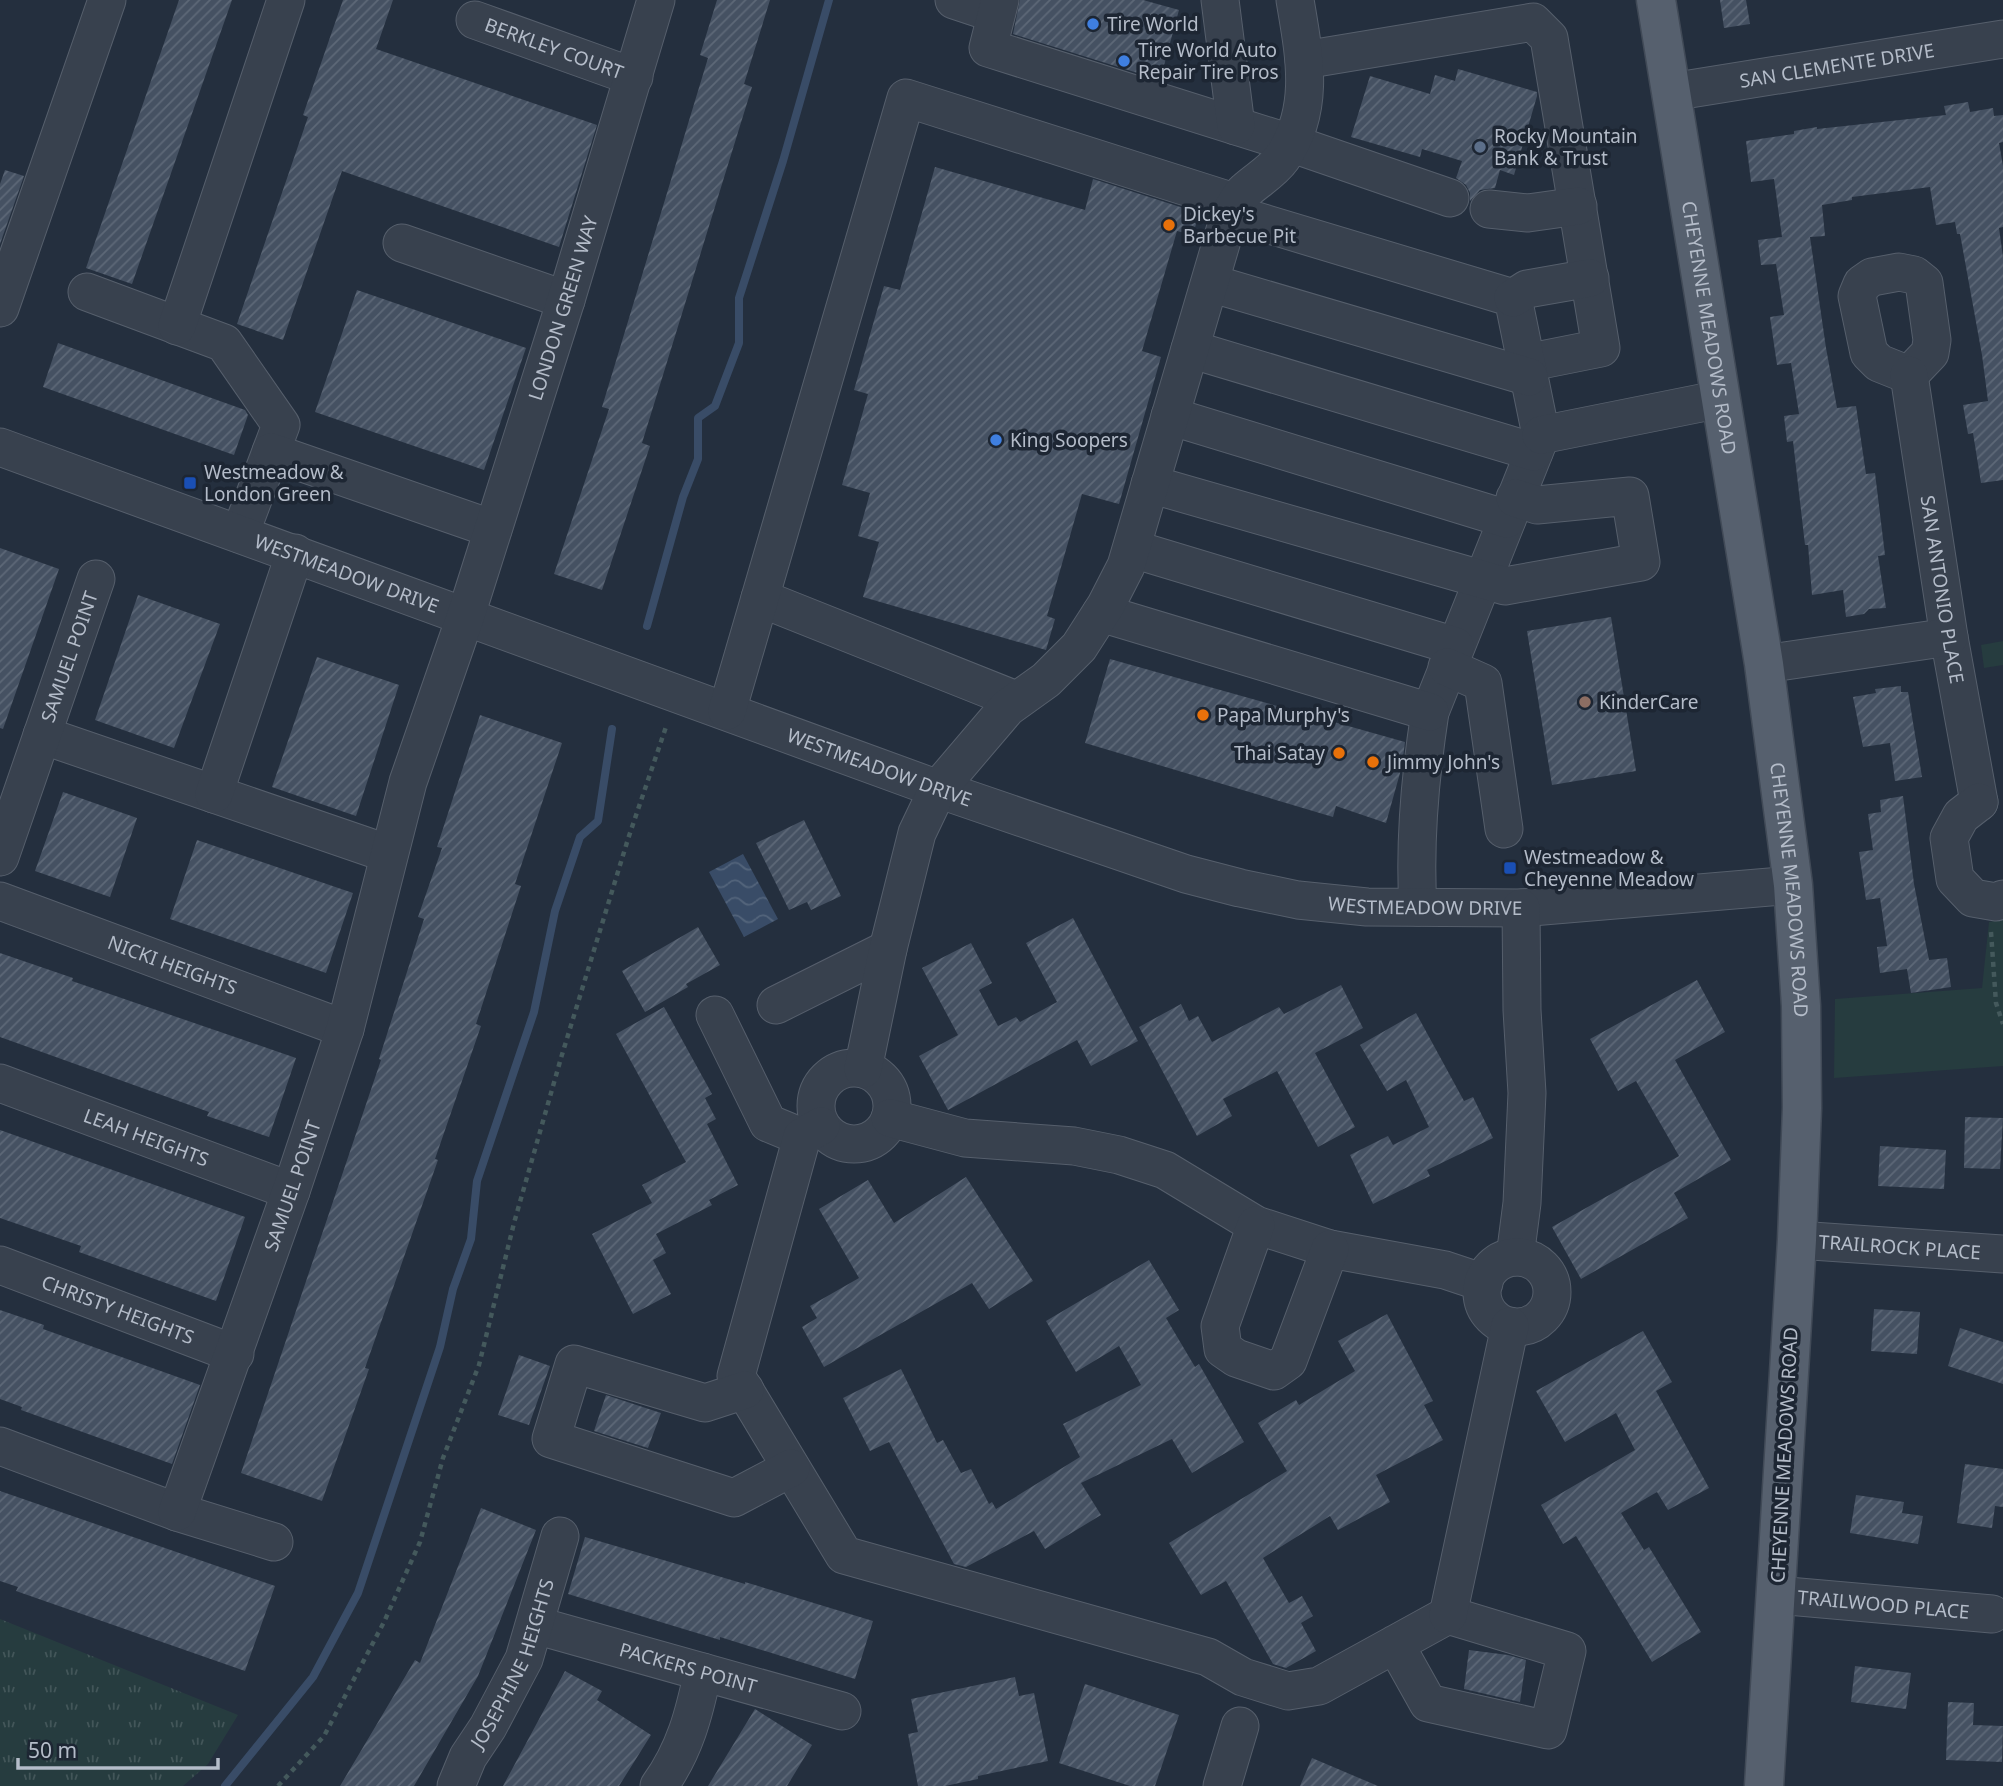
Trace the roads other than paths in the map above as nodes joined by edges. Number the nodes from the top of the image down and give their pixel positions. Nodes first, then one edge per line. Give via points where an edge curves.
1 (106, 0) edge
2 (286, 0) edge
3 (656, 0) edge
4 (954, 0) edge
5 (1220, 0) edge
6 (1295, 0) edge
7 (1656, 0) edge
8 (998, 7) edge
9 (475, 20) dead end
10 (2003, 38) edge
11 (1304, 60) junction
12 (634, 77) junction
13 (1671, 92) junction
14 (1236, 126) junction
15 (1290, 143) junction
16 (1450, 198) dead end
17 (1578, 206) junction
18 (1233, 208) junction
19 (1489, 209) dead end
20 (402, 243) dead end
21 (1590, 278) junction
22 (1210, 283) junction
23 (87, 292) dead end
24 (1513, 298) junction
25 (566, 300) junction
26 (0, 308) edge
27 (177, 326) junction
28 (1190, 349) junction
29 (1527, 370) junction
30 (1909, 375) dead end
31 (1721, 399) junction
32 (1170, 415) junction
33 (1537, 443) junction
34 (0, 447) edge
35 (271, 452) junction
36 (1150, 484) junction
37 (1511, 509) junction
38 (493, 529) junction
39 (240, 534) junction
40 (1133, 550) junction
41 (295, 553) junction
42 (1483, 578) junction
43 (96, 579) dead end
44 (760, 598) junction
45 (1101, 613) junction
46 (466, 615) junction
47 (1949, 636) junction
48 (1451, 656) junction
49 (1764, 664) junction
50 (439, 694) joint
51 (1016, 700) junction
52 (727, 712) junction
53 (1430, 712) junction
54 (42, 735) junction
55 (939, 789) junction
56 (214, 794) junction
57 (1991, 806) edge
58 (1504, 829) dead end
59 (390, 853) junction
60 (0, 858) edge
61 (1793, 885) junction
62 (0, 901) edge
63 (1999, 901) edge
64 (1418, 907) junction
65 (1521, 908) junction
66 (888, 949) junction
67 (776, 1006) dead end
68 (716, 1015) dead end
69 (345, 1029) junction
70 (863, 1069) junction
71 (0, 1083) edge
72 (890, 1118) junction
73 (812, 1131) junction
74 (291, 1192) junction
75 (1256, 1225) junction
76 (1797, 1240) junction
77 (1330, 1249) junction
78 (2003, 1254) edge
79 (1516, 1257) junction
80 (0, 1265) edge
81 (1483, 1283) junction
82 (1510, 1326) junction
83 (234, 1354) junction
84 (745, 1391) junction
85 (0, 1446) edge
86 (791, 1468) junction
87 (177, 1512) junction
88 (559, 1536) dead end
89 (274, 1542) dead end
90 (1776, 1595) junction
91 (1992, 1614) dead end
92 (1448, 1615) junction
93 (535, 1625) junction
94 (1395, 1644) junction
95 (704, 1672) junction
96 (842, 1711) dead end
97 (1240, 1726) dead end
98 (456, 1786) edge
99 (660, 1786) edge
100 (1222, 1786) edge
101 (1764, 1786) edge

1 - 26 street
2 - 27 street
3 - 12 street, LONDON GREEN WAY
4 - 8 street
5 - 14 street
6 - 11 street
7 - 13 main road, CHEYENNE MEADOWS ROAD
8 - 14 street via 988,48
9 - 12 street, BERKLEY COURT
10 - 13 street, SAN CLEMENTE DRIVE
11 - 15 street via 1303,104
11 - 17 street via 1533,22 1549,38
12 - 25 street, LONDON GREEN WAY
13 - 31 main road, CHEYENNE MEADOWS ROAD
14 - 15 street
15 - 16 street
15 - 18 street via 1281,159 1242,193
17 - 19 street via 1528,213
17 - 21 street
18 - 22 street
18 - 24 street
18 - 44 street via 906,98
20 - 25 street
21 - 24 street via 1527,289
21 - 29 street via 1601,348
22 - 28 street
22 - 29 street
23 - 27 street
24 - 29 street
25 - 38 street, LONDON GREEN WAY
27 - 35 street via 225,343 281,425
28 - 32 street
28 - 33 street
29 - 33 street
30 - 47 street, SAN ANTONIO PLACE
31 - 33 street
31 - 49 main road, CHEYENNE MEADOWS ROAD
32 - 36 street
32 - 37 street
33 - 37 street
34 - 39 street, WESTMEADOW DRIVE
35 - 38 street
35 - 39 street
36 - 40 street
36 - 42 street
37 - 42 street
37 - 42 street via 1630,496 1641,562 1504,586
38 - 46 street, LONDON GREEN WAY
39 - 41 street, WESTMEADOW DRIVE
40 - 45 street
40 - 48 street
41 - 46 street, WESTMEADOW DRIVE
41 - 56 street
42 - 48 street
43 - 54 street, SAMUEL POINT
44 - 51 street
44 - 52 street
45 - 51 street via 1079,647 1046,680
45 - 53 street
46 - 50 street, LONDON GREEN WAY
46 - 52 street, WESTMEADOW DRIVE
47 - 49 street
47 - 57 street, SAN ANTONIO PLACE
48 - 53 street
48 - 58 street via 1483,682
49 - 61 main road, CHEYENNE MEADOWS ROAD
50 - 59 street, SAMUEL POINT via 408,782
51 - 55 street
52 - 55 street, WESTMEADOW DRIVE
53 - 64 street via 1415,862
54 - 56 street, SAMUEL POINT
54 - 60 street, SAMUEL POINT
55 - 64 street, WESTMEADOW DRIVE via 1186,874 1240,888 1298,900
55 - 66 street via 917,833
56 - 59 street, SAMUEL POINT
57 - 63 street, SAN ANTONIO PLACE via 1961,816 1950,838 1955,879 1973,898
59 - 69 street, SAMUEL POINT
61 - 65 street, WESTMEADOW DRIVE
61 - 76 main road, CHEYENNE MEADOWS ROAD via 1801,1006
62 - 69 street, NICKI HEIGHTS
64 - 65 street, WESTMEADOW DRIVE
65 - 79 street via 1527,1093
66 - 67 street
66 - 70 street
68 - 73 street via 768,1123
69 - 74 street, SAMUEL POINT
70 - 72 street via 888,1087
70 - 73 street via 843,1069 823,1083
71 - 74 street, LEAH HEIGHTS
72 - 73 street via 881,1134 858,1145
72 - 75 street via 965,1138 1074,1146 1119,1155 1164,1170
73 - 84 street via 736,1376
74 - 83 street, SAMUEL POINT
75 - 77 street
75 - 77 street via 1220,1326 1223,1349 1236,1359 1274,1371 1288,1361
76 - 78 street, TRAILROCK PLACE
76 - 90 main road, CHEYENNE MEADOWS ROAD
77 - 81 street via 1445,1270
79 - 81 street via 1495,1264
79 - 82 street via 1536,1262 1551,1281 1553,1293 1544,1315 1534,1323
80 - 83 street, CHRISTY HEIGHTS
81 - 82 street via 1484,1304 1490,1314
82 - 92 street
83 - 87 street, SAMUEL POINT
84 - 86 street
84 - 86 street via 705,1403 574,1364 551,1439 734,1498
85 - 87 street
86 - 94 street via 844,1555 1208,1657 1243,1677 1288,1692 1320,1686
87 - 89 street
88 - 93 street, JOSEPHINE HEIGHTS
90 - 91 street, TRAILWOOD PLACE
90 - 101 main road, CHEYENNE MEADOWS ROAD
92 - 94 street
92 - 94 street via 1567,1651 1548,1730 1428,1703
93 - 95 street, PACKERS POINT
93 - 98 street, JOSEPHINE HEIGHTS via 524,1659
95 - 96 street, PACKERS POINT
95 - 99 street via 690,1728
97 - 100 street

